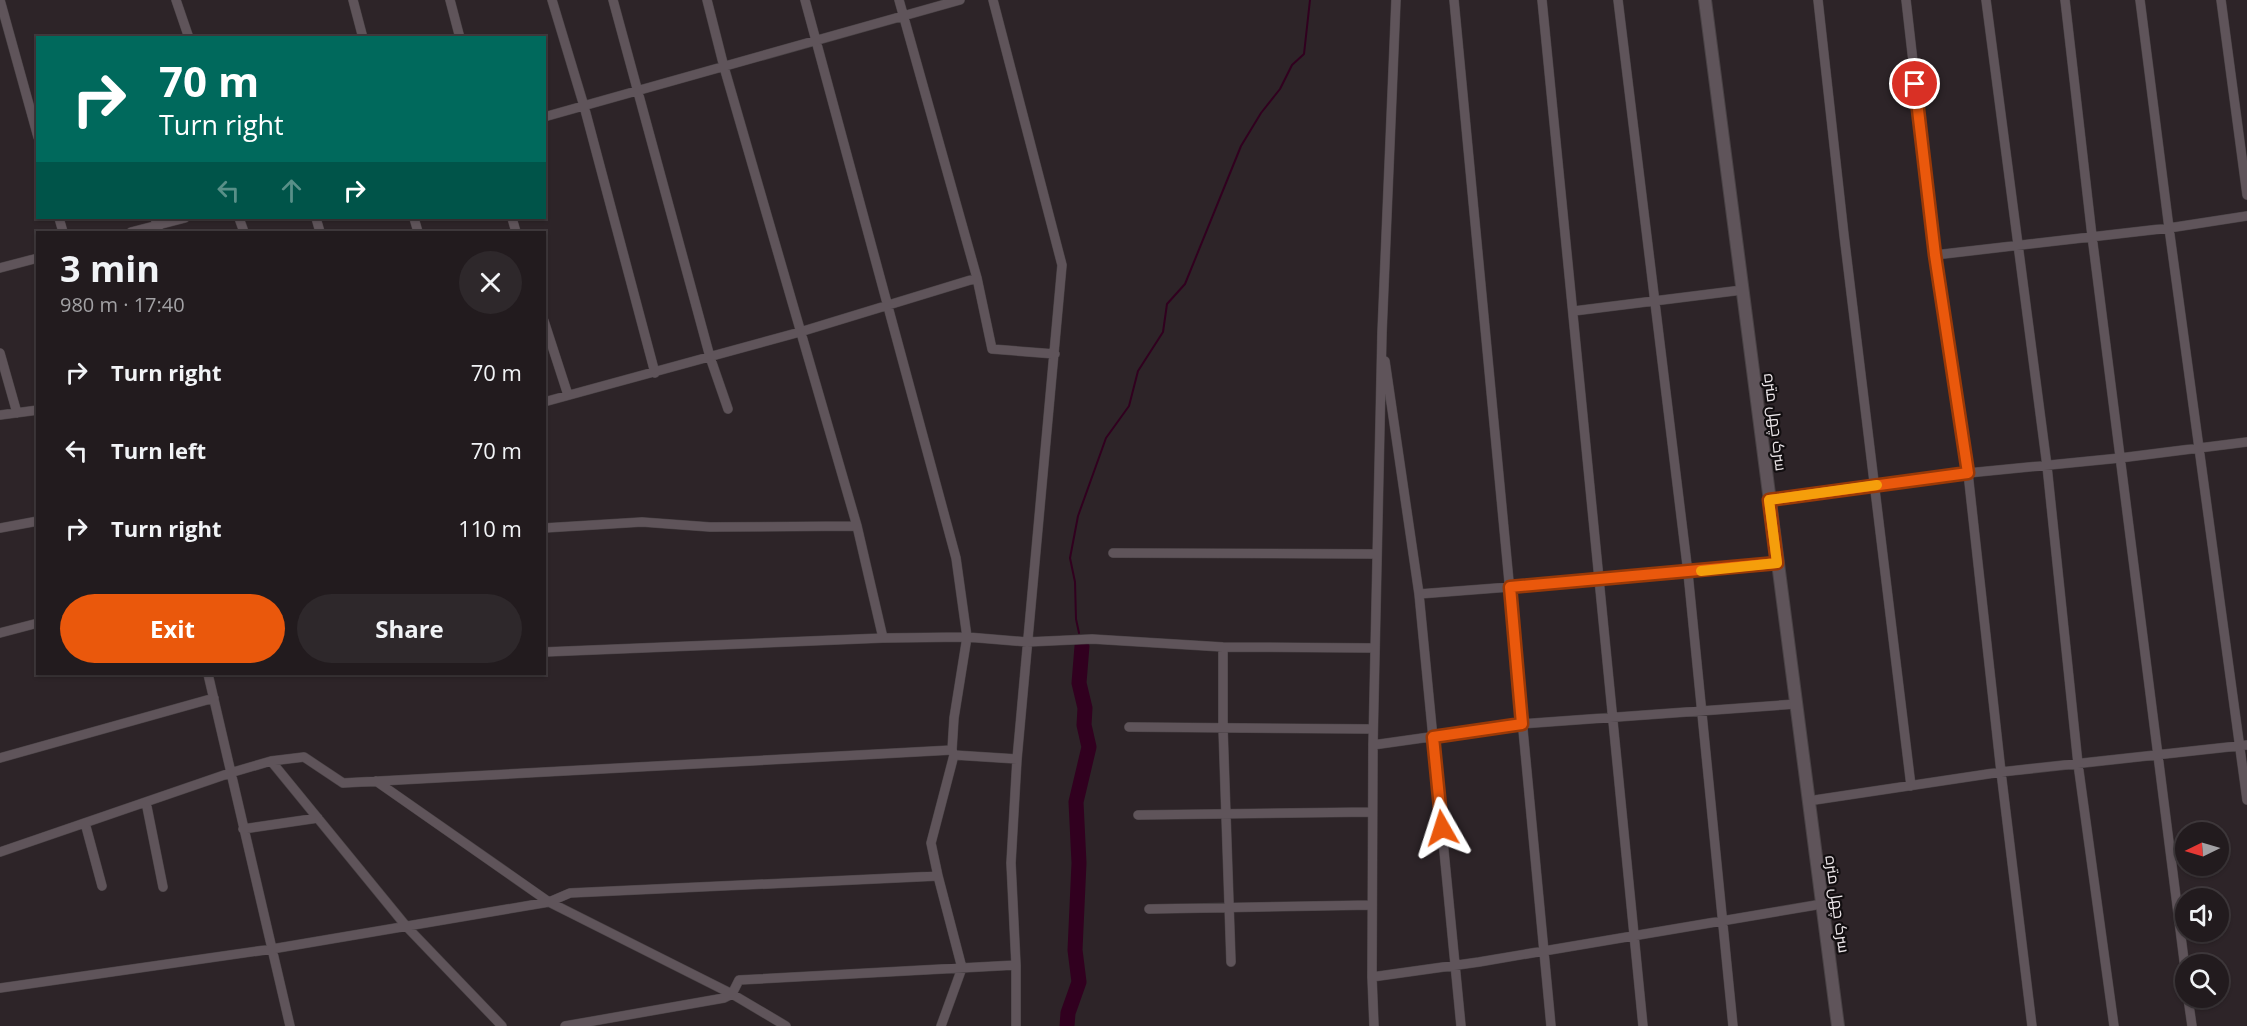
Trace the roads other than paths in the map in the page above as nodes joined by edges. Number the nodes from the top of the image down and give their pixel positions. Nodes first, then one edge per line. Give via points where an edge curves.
1 (0, 0) edge
2 (176, 0) edge
3 (353, 0) edge
4 (450, 0) edge
5 (552, 0) edge
6 (613, 0) edge
7 (706, 0) edge
8 (805, 0) edge
9 (899, 0) edge
10 (960, 0) edge
11 (993, 0) edge
12 (1396, 0) edge
13 (1454, 0) edge
14 (1542, 0) edge
15 (1618, 0) edge
16 (1705, 0) edge
17 (1818, 0) edge
18 (1906, 0) edge
19 (1986, 0) edge
20 (2065, 0) edge
21 (2140, 0) edge
22 (2221, 0) edge
23 (903, 17) junction
24 (188, 36) edge
25 (362, 36) edge
26 (459, 36) edge
27 (816, 41) junction
28 (724, 67) junction
29 (638, 91) junction
30 (584, 106) junction
31 (546, 116) edge
32 (36, 130) edge
33 (2247, 195) edge
34 (2247, 216) edge
35 (181, 219) edge
36 (157, 225) edge
37 (2169, 228) junction
38 (135, 231) edge
39 (2092, 236) junction
40 (2017, 245) junction
41 (1935, 255) junction
42 (36, 259) edge
43 (0, 268) edge
44 (977, 278) junction
45 (1742, 290) junction
46 (1655, 302) junction
47 (888, 306) junction
48 (1574, 311) junction
49 (546, 327) edge
50 (800, 332) junction
51 (1382, 333) junction
52 (0, 353) edge
53 (1055, 354) junction
54 (710, 357) junction
55 (655, 373) junction
56 (568, 395) junction
57 (546, 401) edge
58 (728, 409) dead end
59 (36, 410) edge
60 (17, 414) junction
61 (0, 416) edge
62 (2247, 442) edge
63 (2199, 449) junction
64 (2120, 458) junction
65 (2047, 466) junction
66 (1968, 473) junction
67 (1874, 485) junction
68 (1769, 500) junction
69 (36, 521) edge
70 (857, 526) junction
71 (0, 528) edge
72 (546, 528) edge
73 (1113, 553) dead end
74 (1377, 554) junction
75 (1777, 563) junction
76 (1688, 573) junction
77 (1599, 579) junction
78 (1510, 587) junction
79 (1419, 594) junction
80 (36, 624) edge
81 (0, 633) edge
82 (967, 637) junction
83 (883, 638) junction
84 (1027, 642) junction
85 (1223, 647) junction
86 (1375, 648) junction
87 (546, 652) edge
88 (210, 675) edge
89 (214, 698) junction
90 (1796, 704) junction
91 (1703, 711) junction
92 (1613, 717) junction
93 (1522, 724) junction
94 (1129, 727) dead end
95 (1223, 728) junction
96 (1373, 729) junction
97 (1433, 737) junction
98 (1373, 745) junction
99 (2243, 745) edge
100 (953, 753) junction
101 (2158, 755) junction
102 (0, 758) edge
103 (1017, 759) junction
104 (272, 761) junction
105 (2078, 764) junction
106 (2001, 772) junction
107 (230, 774) junction
108 (376, 781) junction
109 (1911, 786) junction
110 (2247, 800) edge
111 (1808, 801) junction
112 (146, 802) junction
113 (1372, 812) junction
114 (1226, 814) junction
115 (1138, 815) dead end
116 (318, 818) junction
117 (85, 823) junction
118 (243, 829) junction
119 (0, 852) edge
120 (938, 876) junction
121 (102, 886) dead end
122 (163, 887) dead end
123 (549, 902) junction
124 (1822, 904) junction
125 (1372, 905) junction
126 (1230, 906) junction
127 (1149, 909) dead end
128 (1723, 920) junction
129 (406, 926) junction
130 (1634, 935) junction
131 (272, 948) junction
132 (1544, 950) junction
133 (2183, 954) edge
134 (1231, 962) dead end
135 (1016, 965) junction
136 (1455, 965) junction
137 (962, 968) junction
138 (1372, 977) junction
139 (0, 988) edge
140 (732, 994) junction
141 (2189, 1008) edge
142 (290, 1026) edge
143 (502, 1026) edge
144 (565, 1026) edge
145 (786, 1026) edge
146 (941, 1026) edge
147 (1016, 1026) edge
148 (1374, 1026) edge
149 (1461, 1026) edge
150 (1551, 1026) edge
151 (1642, 1026) edge
152 (1733, 1026) edge
153 (1838, 1026) edge
154 (2032, 1026) edge
155 (2114, 1026) edge
156 (2192, 1026) edge

1 - 32 street
2 - 24 street
3 - 25 street
4 - 26 street
5 - 30 street
6 - 29 street
7 - 28 street
8 - 27 street
9 - 23 street
10 - 23 street
11 - 53 street via 1062,265
12 - 51 street
13 - 78 street
14 - 48 street
15 - 46 street
16 - 45 street, سرک چهل متره
17 - 67 street
18 - 41 street
19 - 40 street
20 - 39 street
21 - 37 street
22 - 33 street
23 - 27 street
23 - 44 street
27 - 28 street
27 - 47 street
28 - 29 street
28 - 50 street
29 - 30 street
29 - 54 street
30 - 31 street
30 - 55 street
34 - 37 street
35 - 36 street
36 - 38 street
37 - 39 street
37 - 63 street
39 - 40 street
39 - 64 street
40 - 41 street
40 - 65 street
41 - 66 street
42 - 43 street
44 - 47 street
44 - 53 street via 992,349
45 - 46 street
45 - 68 street, سرک چهل متره
46 - 48 street
46 - 76 street
47 - 50 street
47 - 82 street via 956,558
48 - 77 street
49 - 56 street
50 - 54 street
50 - 70 street
51 - 74 street
51 - 79 street
52 - 60 street
53 - 84 street
54 - 55 street
54 - 58 street
55 - 56 street
56 - 57 street
59 - 60 street
60 - 61 street
62 - 63 street
63 - 64 street
63 - 99 street
64 - 65 street
64 - 101 street
65 - 66 street
65 - 105 street
66 - 67 street
66 - 106 street
67 - 68 street
67 - 109 street
68 - 75 street, سرک چهل متره
69 - 71 street
70 - 72 street via 642,522
70 - 83 street
73 - 74 street
74 - 86 street
75 - 76 street
75 - 90 street, سرک چهل متره
76 - 77 street
76 - 91 street
77 - 78 street
77 - 92 street
78 - 79 street
78 - 93 street
79 - 97 street
80 - 81 street
82 - 83 street
82 - 84 street
82 - 100 street via 954,718
83 - 87 street
84 - 85 street via 1092,639
84 - 103 street
85 - 86 street
85 - 95 street
86 - 96 street
88 - 89 street
89 - 102 street
89 - 107 street
90 - 91 street
90 - 111 street, سرک چهل متره
91 - 92 street
91 - 128 street
92 - 93 street
92 - 130 street
93 - 97 street
93 - 132 street
94 - 95 street
95 - 96 street
95 - 114 street
96 - 98 street
97 - 98 street
97 - 136 street
98 - 113 street
99 - 101 street
99 - 110 street
100 - 103 street
100 - 108 street
100 - 120 street via 931,843
101 - 105 street
101 - 133 street
103 - 135 street via 1011,863
104 - 107 street
104 - 108 street via 304,757 343,783
104 - 116 street
105 - 106 street
105 - 155 street
106 - 109 street
106 - 154 street
107 - 112 street
107 - 118 street
108 - 123 street
109 - 111 street
111 - 124 street, سرک چهل متره
112 - 117 street
112 - 122 street
113 - 114 street
113 - 125 street
114 - 115 street
114 - 126 street
116 - 118 street
116 - 129 street
117 - 119 street
117 - 121 street
118 - 131 street
120 - 123 street via 570,893
120 - 137 street
123 - 129 street
123 - 140 street
124 - 128 street
124 - 153 street, سرک چهل متره
125 - 126 street
125 - 138 street
126 - 127 street
126 - 134 street
128 - 130 street
128 - 152 street
129 - 131 street
129 - 143 street
130 - 132 street
130 - 151 street
131 - 139 street
131 - 142 street
132 - 136 street
132 - 150 street
135 - 137 street
135 - 147 street
136 - 138 street
136 - 149 street
137 - 140 street via 739,980
137 - 146 street
138 - 148 street
140 - 144 street
140 - 145 street
141 - 156 street

